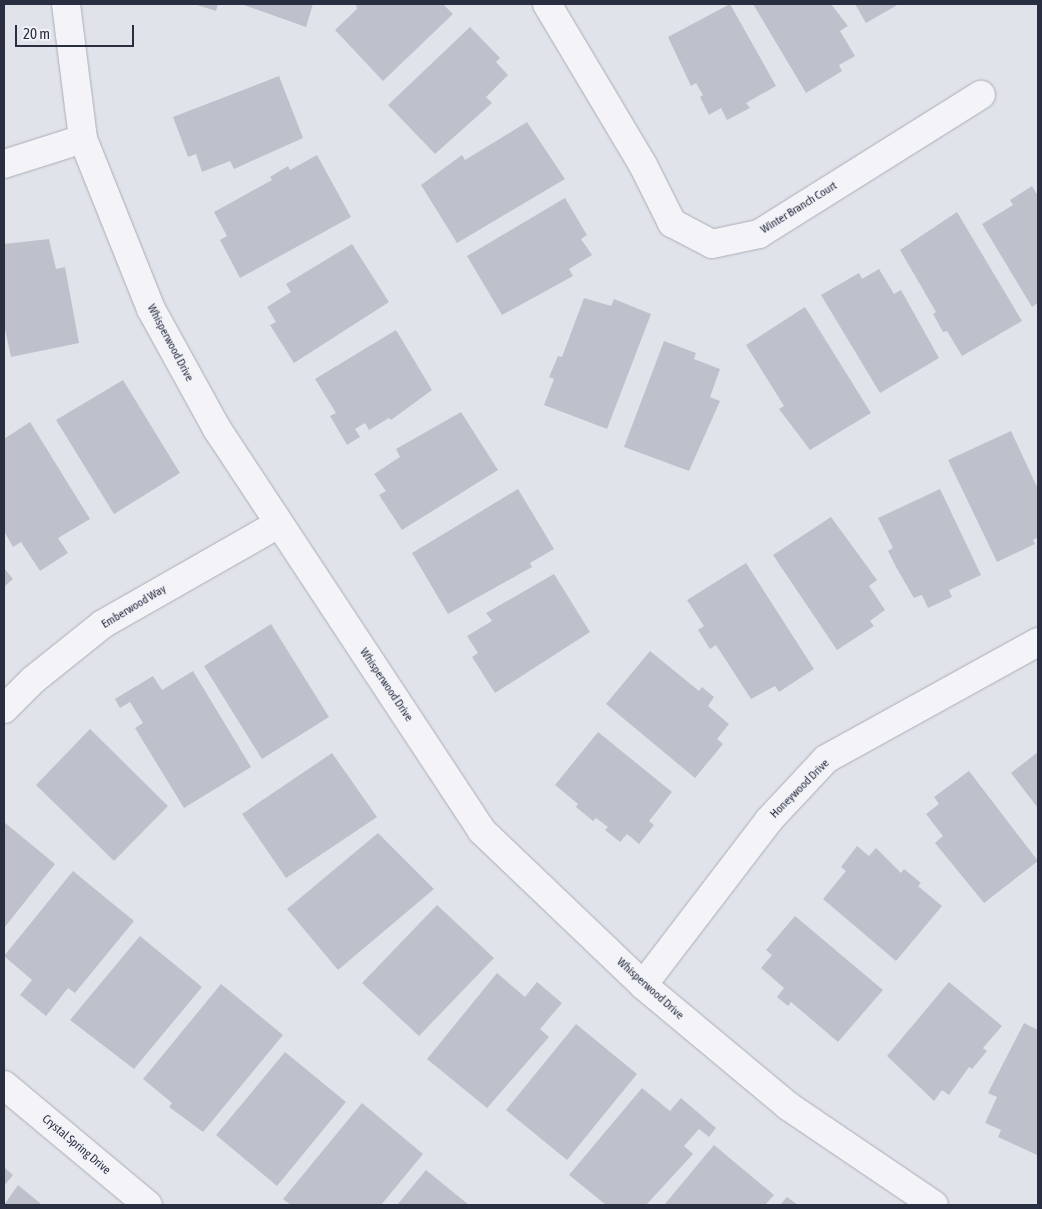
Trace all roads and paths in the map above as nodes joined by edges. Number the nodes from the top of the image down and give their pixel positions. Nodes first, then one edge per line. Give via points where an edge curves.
1 (66, 4) edge
2 (547, 4) edge
3 (981, 95) dead end
4 (83, 139) junction
5 (4, 164) edge
6 (278, 524) junction
7 (1038, 642) edge
8 (4, 709) edge
9 (643, 985) junction
10 (4, 1085) edge
11 (148, 1205) edge
12 (934, 1205) edge

1 - 4 street, Whisperwood Drive
2 - 3 street, Winter Branch Court via 643,165 672,223 712,244 759,234
4 - 5 street
4 - 6 street, Whisperwood Drive via 151,309 217,430
6 - 8 street, Emberwood Way via 104,624 33,680
6 - 9 street, Whisperwood Drive via 482,831
7 - 9 street, Honeywood Drive via 826,759 769,820
9 - 12 street, Whisperwood Drive via 788,1106
10 - 11 street, Crystal Spring Drive

